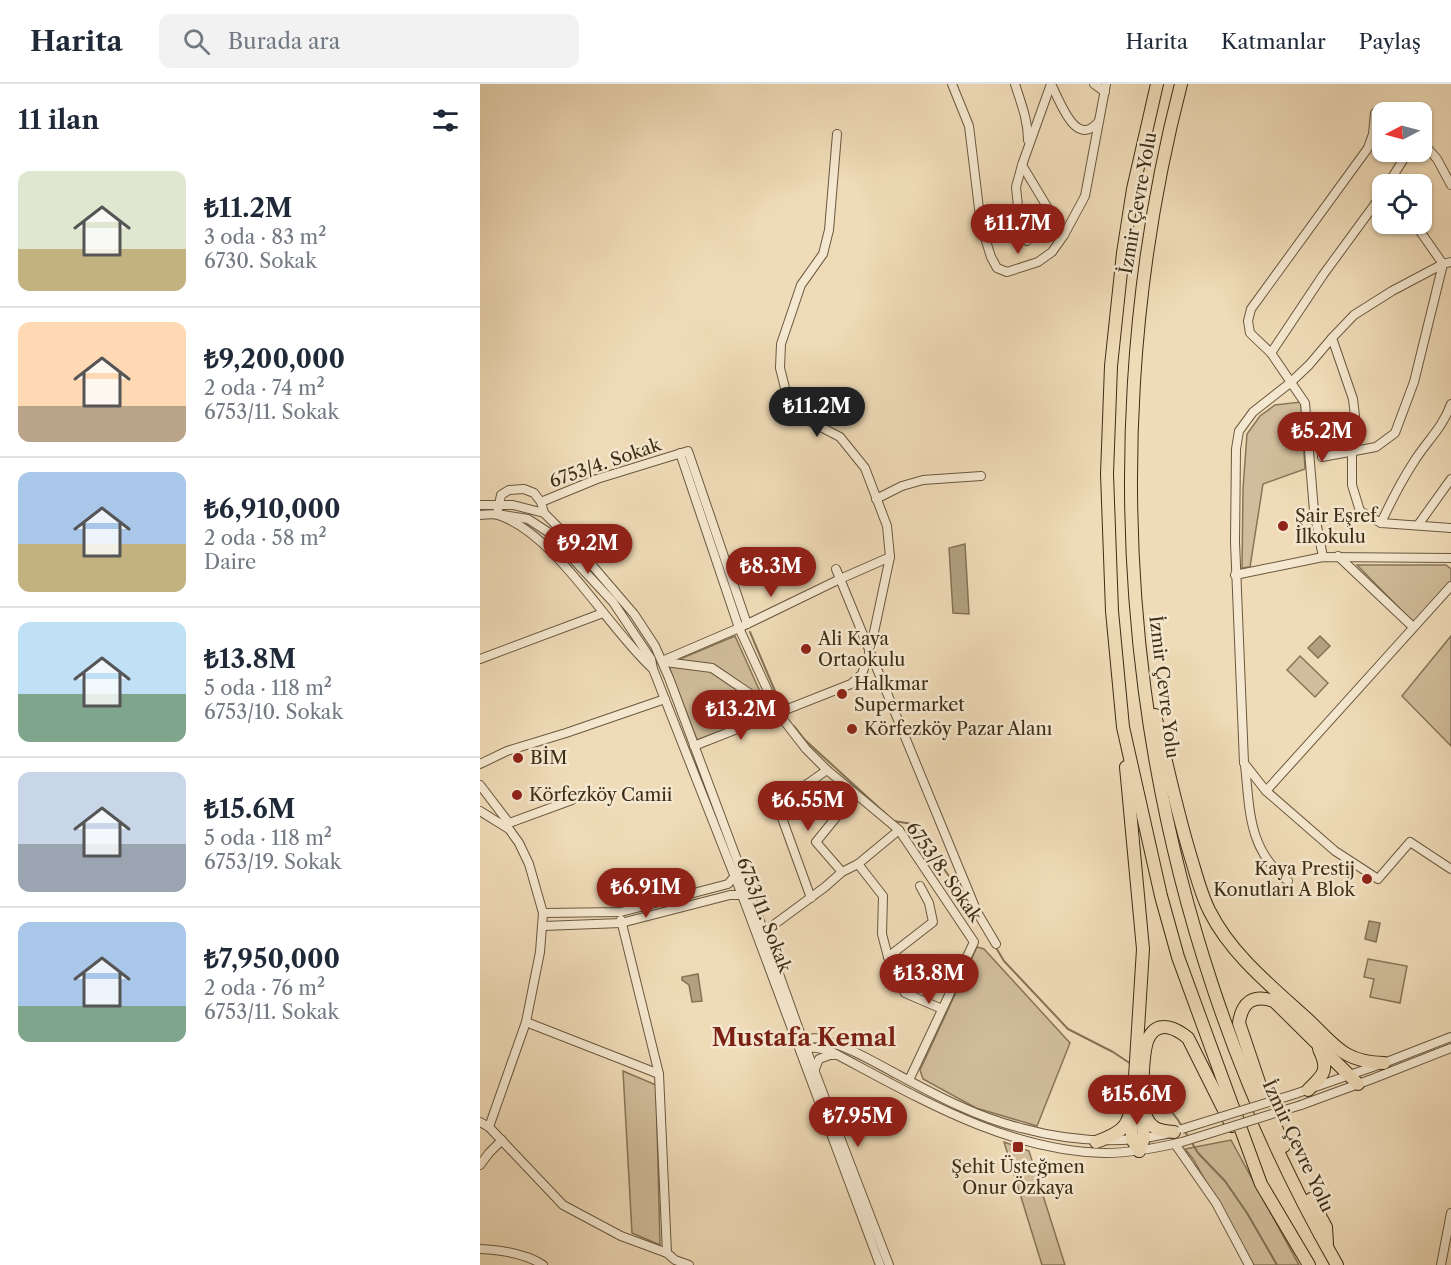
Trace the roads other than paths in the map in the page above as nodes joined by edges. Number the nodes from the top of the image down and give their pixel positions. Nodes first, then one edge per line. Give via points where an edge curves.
1 (952, 84) edge
2 (1015, 84) edge
3 (1051, 84) edge
4 (1094, 84) edge
5 (1157, 84) edge
6 (1181, 84) edge
7 (1106, 88) edge
8 (1100, 120) junction
9 (837, 134) dead end
10 (1372, 137) edge
11 (1028, 148) junction
12 (1432, 153) edge
13 (1022, 165) junction
14 (1451, 185) edge
15 (1372, 208) edge
16 (1423, 234) edge
17 (1064, 235) junction
18 (1027, 241) dead end
19 (1447, 263) edge
20 (1332, 338) junction
21 (1271, 353) junction
22 (1290, 384) junction
23 (1451, 404) edge
24 (1352, 452) junction
25 (680, 453) joint
26 (1322, 457) dead end
27 (981, 476) dead end
28 (1451, 479) edge
29 (876, 499) junction
30 (541, 502) junction
31 (498, 503) junction
32 (480, 505) edge
33 (544, 513) junction
34 (497, 514) junction
35 (480, 515) edge
36 (1380, 523) junction
37 (1418, 525) junction
38 (1451, 528) edge
39 (1338, 556) junction
40 (890, 557) junction
41 (1323, 557) junction
42 (1451, 558) edge
43 (836, 569) dead end
44 (1235, 575) junction
45 (840, 579) junction
46 (1451, 586) edge
47 (603, 613) junction
48 (743, 626) junction
49 (1413, 627) junction
50 (1139, 646) junction
51 (870, 651) junction
52 (480, 659) edge
53 (662, 661) junction
54 (653, 669) junction
55 (665, 699) junction
56 (778, 713) junction
57 (1123, 727) junction
58 (694, 746) junction
59 (1245, 763) junction
60 (480, 764) edge
61 (827, 770) junction
62 (480, 785) edge
63 (1266, 791) junction
64 (855, 794) junction
65 (572, 801) dead end
66 (480, 811) edge
67 (506, 824) junction
68 (899, 830) junction
69 (858, 864) junction
70 (1451, 868) edge
71 (842, 872) junction
72 (734, 877) junction
73 (1288, 881) dead end
74 (920, 886) dead end
75 (742, 896) junction
76 (811, 898) junction
77 (543, 912) junction
78 (621, 912) junction
79 (621, 923) junction
80 (543, 926) junction
81 (764, 932) junction
82 (996, 944) dead end
83 (888, 957) junction
84 (942, 1009) junction
85 (526, 1022) junction
86 (798, 1025) junction
87 (1451, 1037) edge
88 (818, 1038) junction
89 (1314, 1040) junction
90 (801, 1047) junction
91 (1451, 1048) edge
92 (1342, 1053) junction
93 (839, 1056) junction
94 (1384, 1063) junction
95 (814, 1071) junction
96 (659, 1074) junction
97 (1355, 1077) junction
98 (909, 1080) junction
99 (1308, 1090) junction
100 (1143, 1108) junction
101 (1131, 1117) junction
102 (480, 1122) edge
103 (489, 1127) junction
104 (1178, 1137) junction
105 (1138, 1138) junction
106 (502, 1140) junction
107 (1096, 1142) junction
108 (1139, 1151) junction
109 (480, 1166) edge
110 (1261, 1184) junction
111 (1451, 1213) edge
112 (1327, 1248) junction
113 (480, 1250) edge
114 (667, 1253) junction
115 (673, 1262) edge
116 (543, 1265) edge
117 (689, 1265) edge
118 (880, 1265) edge
119 (889, 1265) edge
120 (1249, 1265) edge
121 (1309, 1265) edge
122 (1337, 1265) edge
123 (1442, 1265) edge

1 - 17 street via 969,126 981,225 997,268 1007,272 1038,262 1052,252
2 - 11 street via 1028,128
3 - 8 street via 1067,117 1078,128 1091,129
3 - 11 street
4 - 7 street
5 - 57 highway, İzmir Çevre Yolu via 1133,189 1111,366 1107,485 1112,611
6 - 50 highway, İzmir Çevre Yolu via 1148,241 1134,364 1130,510
7 - 8 street
8 - 17 street via 1085,196
9 - 29 street via 829,230 823,254 801,285 781,344 780,368 788,400 798,415 840,437 865,468
10 - 21 street via 1368,148 1251,309 1250,333
11 - 13 street
12 - 14 street
13 - 17 street
13 - 18 street via 1016,187
15 - 21 street
16 - 19 street
19 - 20 street via 1362,310
19 - 24 street via 1414,382 1395,433 1376,447
20 - 22 street
20 - 24 street via 1353,399
21 - 22 street
22 - 41 street via 1305,403 1314,511
22 - 44 street via 1253,412 1239,431
23 - 36 street via 1445,421 1416,458
24 - 26 street
24 - 36 street via 1352,485 1360,511
25 - 30 street, 6753/4. Sokak via 597,479
25 - 48 street, 6753/8. Sokak
27 - 29 street via 923,480
28 - 37 street
29 - 40 street via 886,526
30 - 31 street via 524,489 509,490
30 - 33 street, 6753/11. Sokak
31 - 32 street
31 - 33 street
31 - 34 street
33 - 53 street, 6753/11. Sokak via 634,614
34 - 35 street, 6753/11. Sokak
34 - 47 street via 532,533
34 - 54 street, 6753/11. Sokak via 528,519 548,532 613,602 651,659
36 - 37 street
37 - 38 street
39 - 41 street
39 - 42 street
39 - 49 street
40 - 45 street
40 - 51 street
41 - 44 street
43 - 45 street
44 - 59 street
45 - 48 street
45 - 51 street
46 - 49 street
47 - 52 street
47 - 54 street
48 - 53 street
48 - 56 street, 6753/8. Sokak
49 - 63 street
50 - 92 highway via 1182,830 1210,912 1228,941
50 - 112 highway, İzmir Çevre Yolu via 1155,764 1186,903 1234,1050 1267,1128
51 - 56 street via 862,674 851,684
51 - 82 street via 977,912
53 - 56 street via 712,668
53 - 58 street, 6753/11. Sokak
54 - 55 street, 6753/11. Sokak
55 - 60 street via 507,750
55 - 72 street, 6753/11. Sokak
56 - 58 street
56 - 61 street, 6753/8. Sokak
57 - 101 highway via 1143,949
57 - 110 highway, İzmir Çevre Yolu via 1178,957
58 - 81 street, 6753/11. Sokak
59 - 63 street
59 - 73 street via 1253,833 1276,872
61 - 64 street, 6753/8. Sokak
61 - 76 street via 800,789 776,795
62 - 67 street
63 - 70 street via 1335,851 1378,879 1410,842
64 - 68 street, 6753/8. Sokak
64 - 71 street via 816,842
65 - 67 street
66 - 67 street
67 - 77 street via 530,864
68 - 69 street
68 - 84 street, 6753/8. Sokak via 974,942
69 - 71 street
69 - 83 street via 883,896 882,934
71 - 76 street
72 - 75 street, 6753/11. Sokak
72 - 78 street via 728,884
74 - 83 street via 933,922
75 - 79 street via 730,895
75 - 90 street, 6753/11. Sokak
76 - 81 street
77 - 78 street
77 - 80 street
78 - 79 street
79 - 80 street
79 - 96 street
80 - 85 street
81 - 86 street, 6753/11. Sokak
83 - 84 street via 905,993
84 - 98 street
85 - 96 street
85 - 103 street
86 - 88 street
86 - 90 street, 6753/11. Sokak
87 - 94 street
88 - 90 street
88 - 98 street
89 - 97 highway
89 - 99 highway via 1325,1069
89 - 112 highway via 1274,1001 1251,1000 1240,1013 1239,1023 1268,1109 1326,1227
90 - 93 street via 817,1047
90 - 95 street, 6753/11. Sokak
90 - 118 street, 6753/11. Sokak
91 - 97 street
92 - 94 highway via 1363,1063
92 - 97 highway
93 - 95 street via 819,1059
93 - 108 street via 963,1119 1015,1137 1104,1153
94 - 97 street
95 - 119 street, 6753/11. Sokak
96 - 114 street
97 - 99 street
97 - 104 street, bridge via 1301,1104
98 - 107 street via 975,1113 1019,1128
99 - 104 street, bridge
100 - 104 highway via 1149,1125
100 - 105 highway
100 - 110 highway via 1149,1037 1165,1026 1178,1030 1188,1038
101 - 105 highway
101 - 107 highway via 1117,1134
102 - 103 street
103 - 106 street
104 - 105 street
104 - 108 street
104 - 120 street
105 - 107 street
105 - 108 highway
106 - 109 street
106 - 114 street via 563,1205 621,1236
110 - 121 highway, İzmir Çevre Yolu
111 - 123 street
112 - 122 highway, İzmir Çevre Yolu
113 - 116 street via 505,1251
114 - 115 street
115 - 117 street

